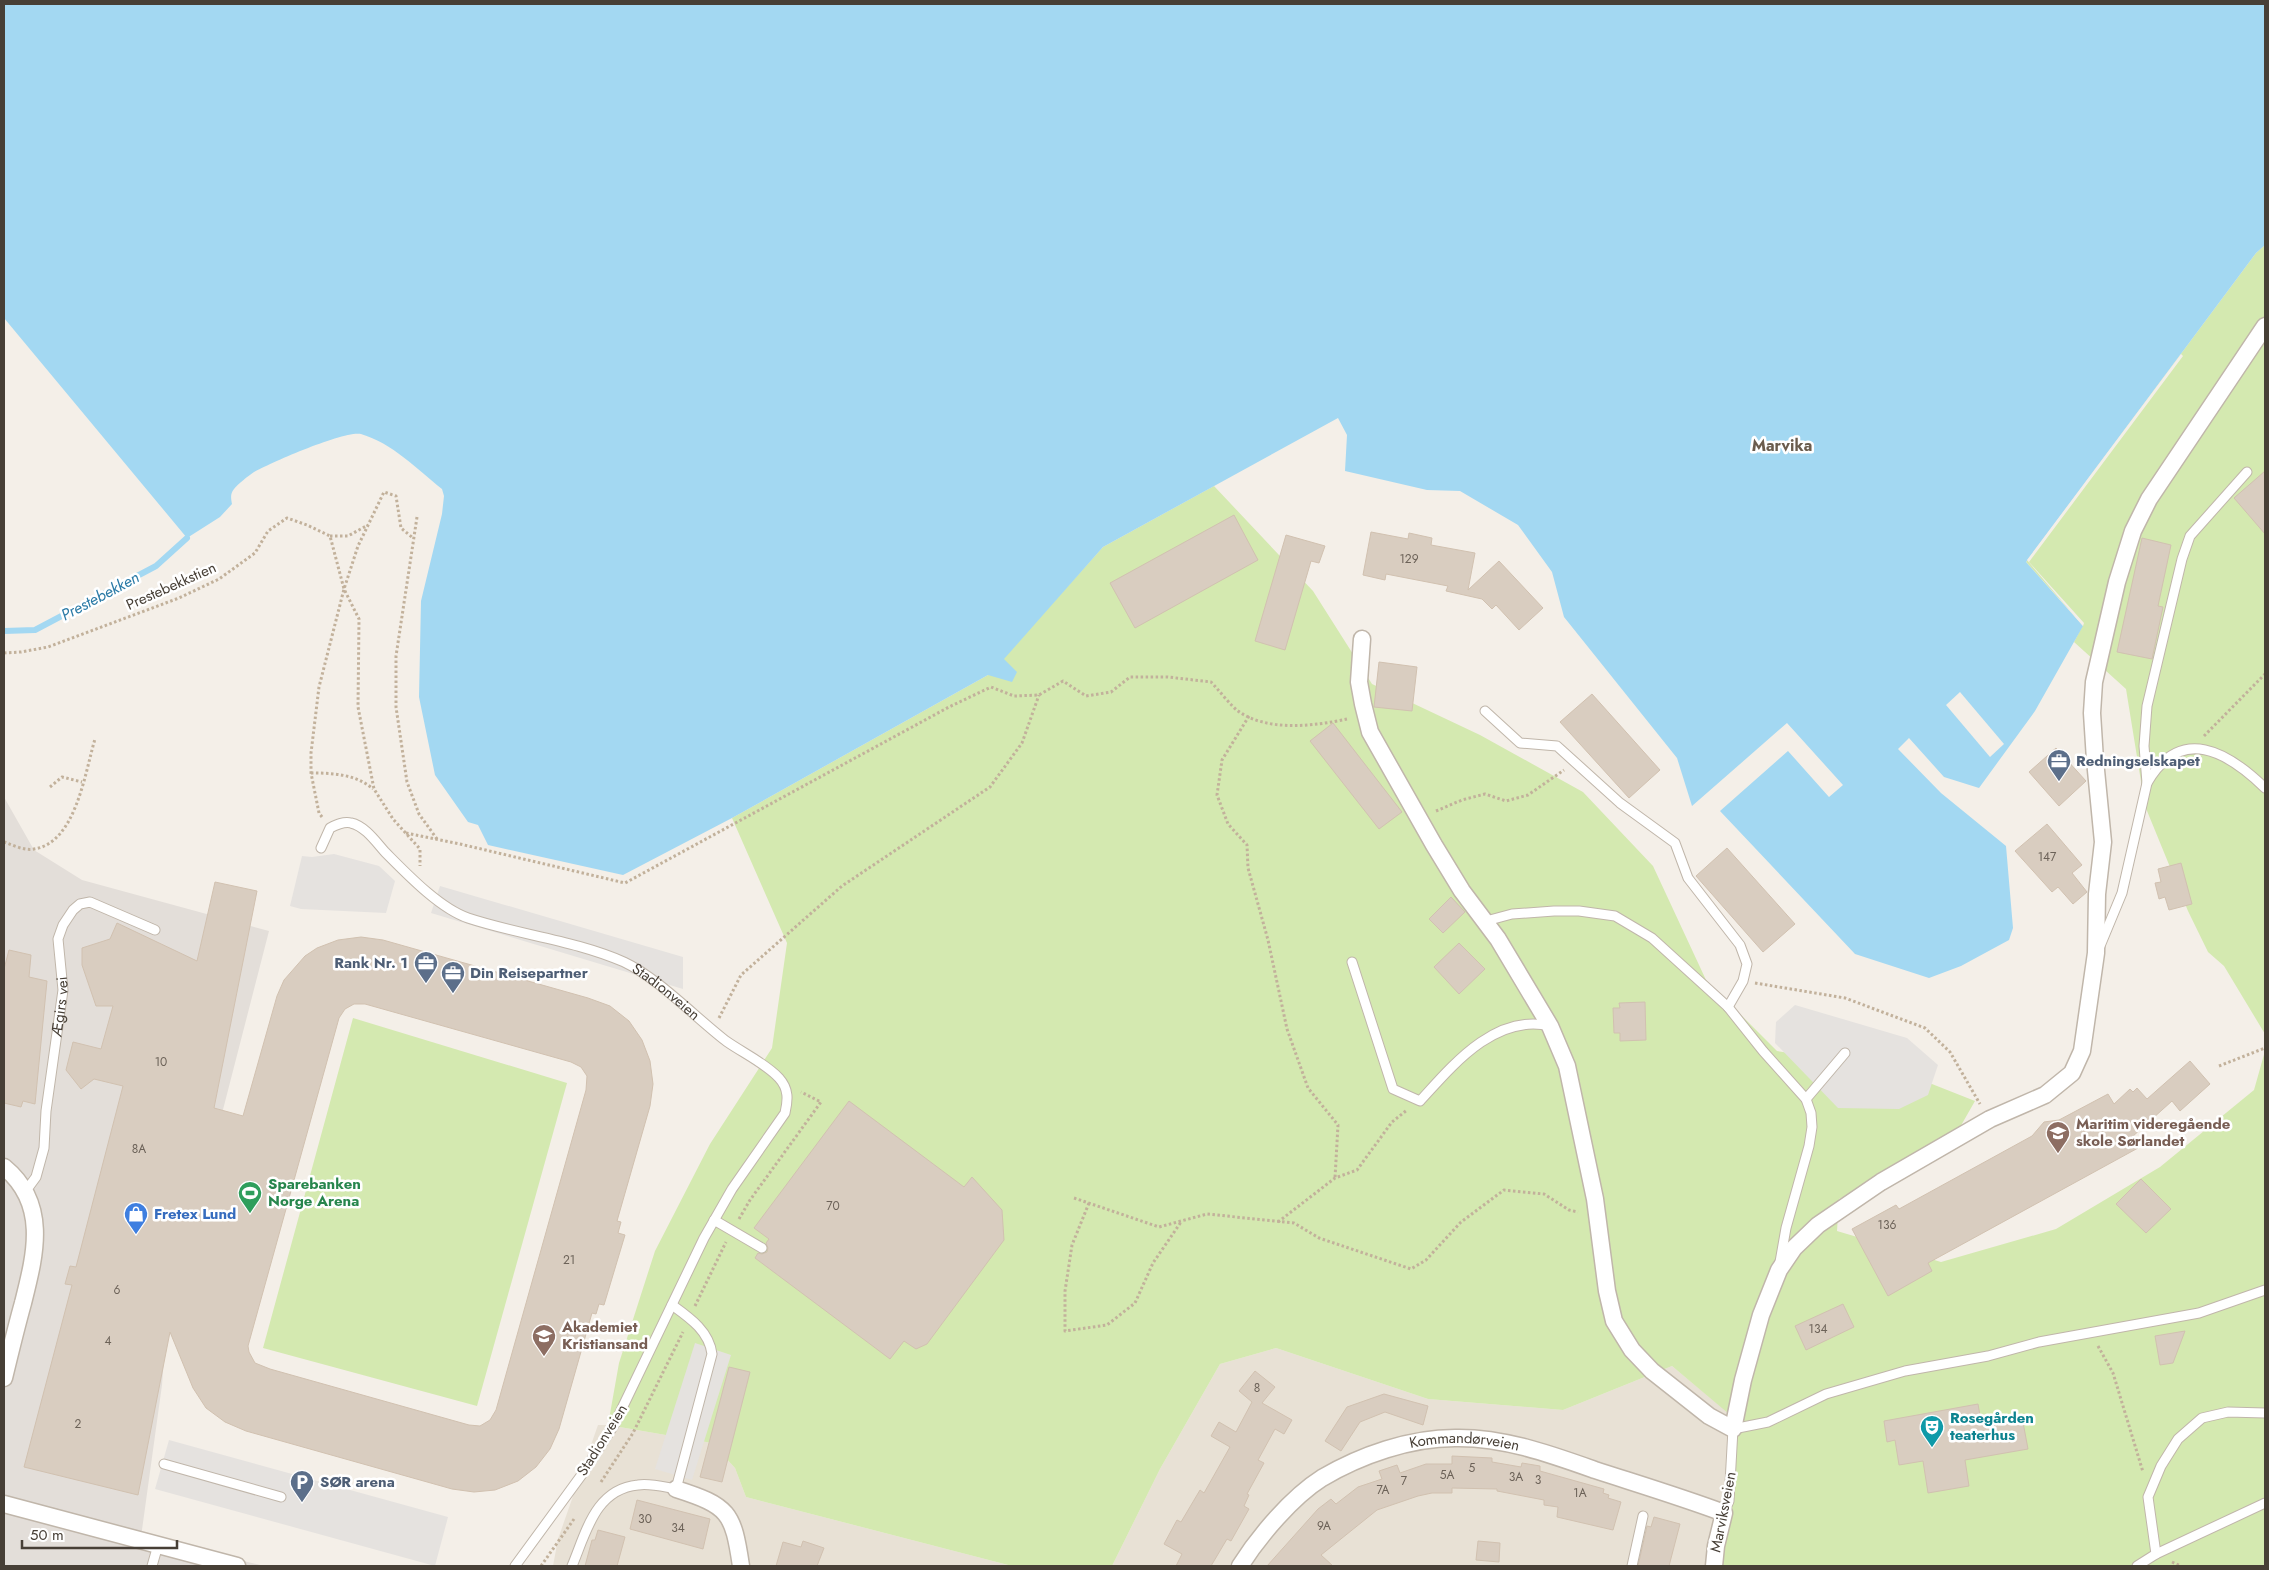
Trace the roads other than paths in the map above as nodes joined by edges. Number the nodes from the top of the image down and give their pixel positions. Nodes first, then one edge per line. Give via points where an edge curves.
1 (2265, 326) edge
2 (2247, 472) dead end
3 (1362, 639) dead end
4 (1485, 711) dead end
5 (2147, 783) junction
6 (2265, 788) edge
7 (322, 845) dead end
8 (1486, 921) junction
9 (155, 930) dead end
10 (2096, 953) junction
11 (1352, 962) dead end
12 (1728, 1007) junction
13 (1550, 1026) junction
14 (1845, 1053) dead end
15 (1806, 1099) junction
16 (4, 1168) edge
17 (25, 1192) junction
18 (714, 1220) junction
19 (762, 1248) dead end
20 (1779, 1270) junction
21 (2265, 1290) edge
22 (672, 1305) junction
23 (4, 1378) edge
24 (2265, 1413) edge
25 (1734, 1428) junction
26 (164, 1464) dead end
27 (676, 1489) junction
28 (281, 1497) dead end
29 (2265, 1502) edge
30 (4, 1504) edge
31 (1724, 1513) junction
32 (1643, 1516) dead end
33 (158, 1545) junction
34 (2156, 1554) junction
35 (152, 1566) edge
36 (237, 1566) edge
37 (515, 1566) edge
38 (572, 1566) edge
39 (741, 1566) edge
40 (1240, 1566) edge
41 (1632, 1566) edge
42 (1714, 1566) edge
43 (2137, 1566) edge

1 - 10 street via 2149,499 2133,531 2117,582 2098,660 2092,714 2103,842 2097,894
2 - 5 lane via 2190,536 2182,559 2147,706 2144,746
3 - 8 street via 1359,682 1370,732 1462,891
4 - 12 lane via 1520,743 1557,746 1620,803 1675,842 1688,878 1740,945 1747,964 1743,981
5 - 6 lane via 2171,757 2202,748 2238,763
5 - 10 lane via 2122,894
7 - 18 lane, Stadionveien via 330,828 345,822 358,826 421,887 466,917 569,944 626,963 770,1071 783,1084 788,1101 785,1113
8 - 12 lane via 1512,914 1554,911 1615,916 1652,938
8 - 13 street
9 - 17 lane, Ægirs vei via 90,902 80,904 63,925 58,939 63,990 49,1084 44,1148 36,1177
10 - 20 street via 2082,1052 2072,1073 2045,1095 1990,1120 1881,1182 1818,1225 1794,1248
11 - 13 lane via 1393,1089 1420,1100 1466,1051 1480,1042 1514,1027
12 - 15 lane
13 - 25 street via 1567,1066 1593,1190 1614,1321 1632,1350 1652,1371 1709,1416
14 - 15 lane
15 - 20 lane via 1812,1127 1809,1146 1786,1228
16 - 17 street
17 - 23 street via 36,1230 34,1258
18 - 19 lane
18 - 22 lane, Stadionveien
20 - 25 street via 1768,1292 1751,1350
21 - 25 lane via 2199,1312 2039,1342 1988,1356 1905,1372 1826,1394 1768,1422
22 - 27 lane via 705,1335 712,1354
22 - 37 lane, Stadionveien via 604,1442
24 - 34 lane via 2228,1412 2202,1418 2178,1439 2161,1466 2148,1497
25 - 31 lane, Marviksveien via 1728,1501
26 - 28 lane
27 - 38 lane via 637,1485 621,1488 607,1496 594,1513
27 - 39 street via 707,1499 723,1511 735,1528
29 - 34 lane
30 - 33 street
31 - 40 street, Kommandørveien via 1527,1448 1456,1438 1420,1440 1354,1462 1321,1479 1266,1530
31 - 42 street, Marviksveien
32 - 41 lane
33 - 35 lane
33 - 36 street
34 - 43 lane

